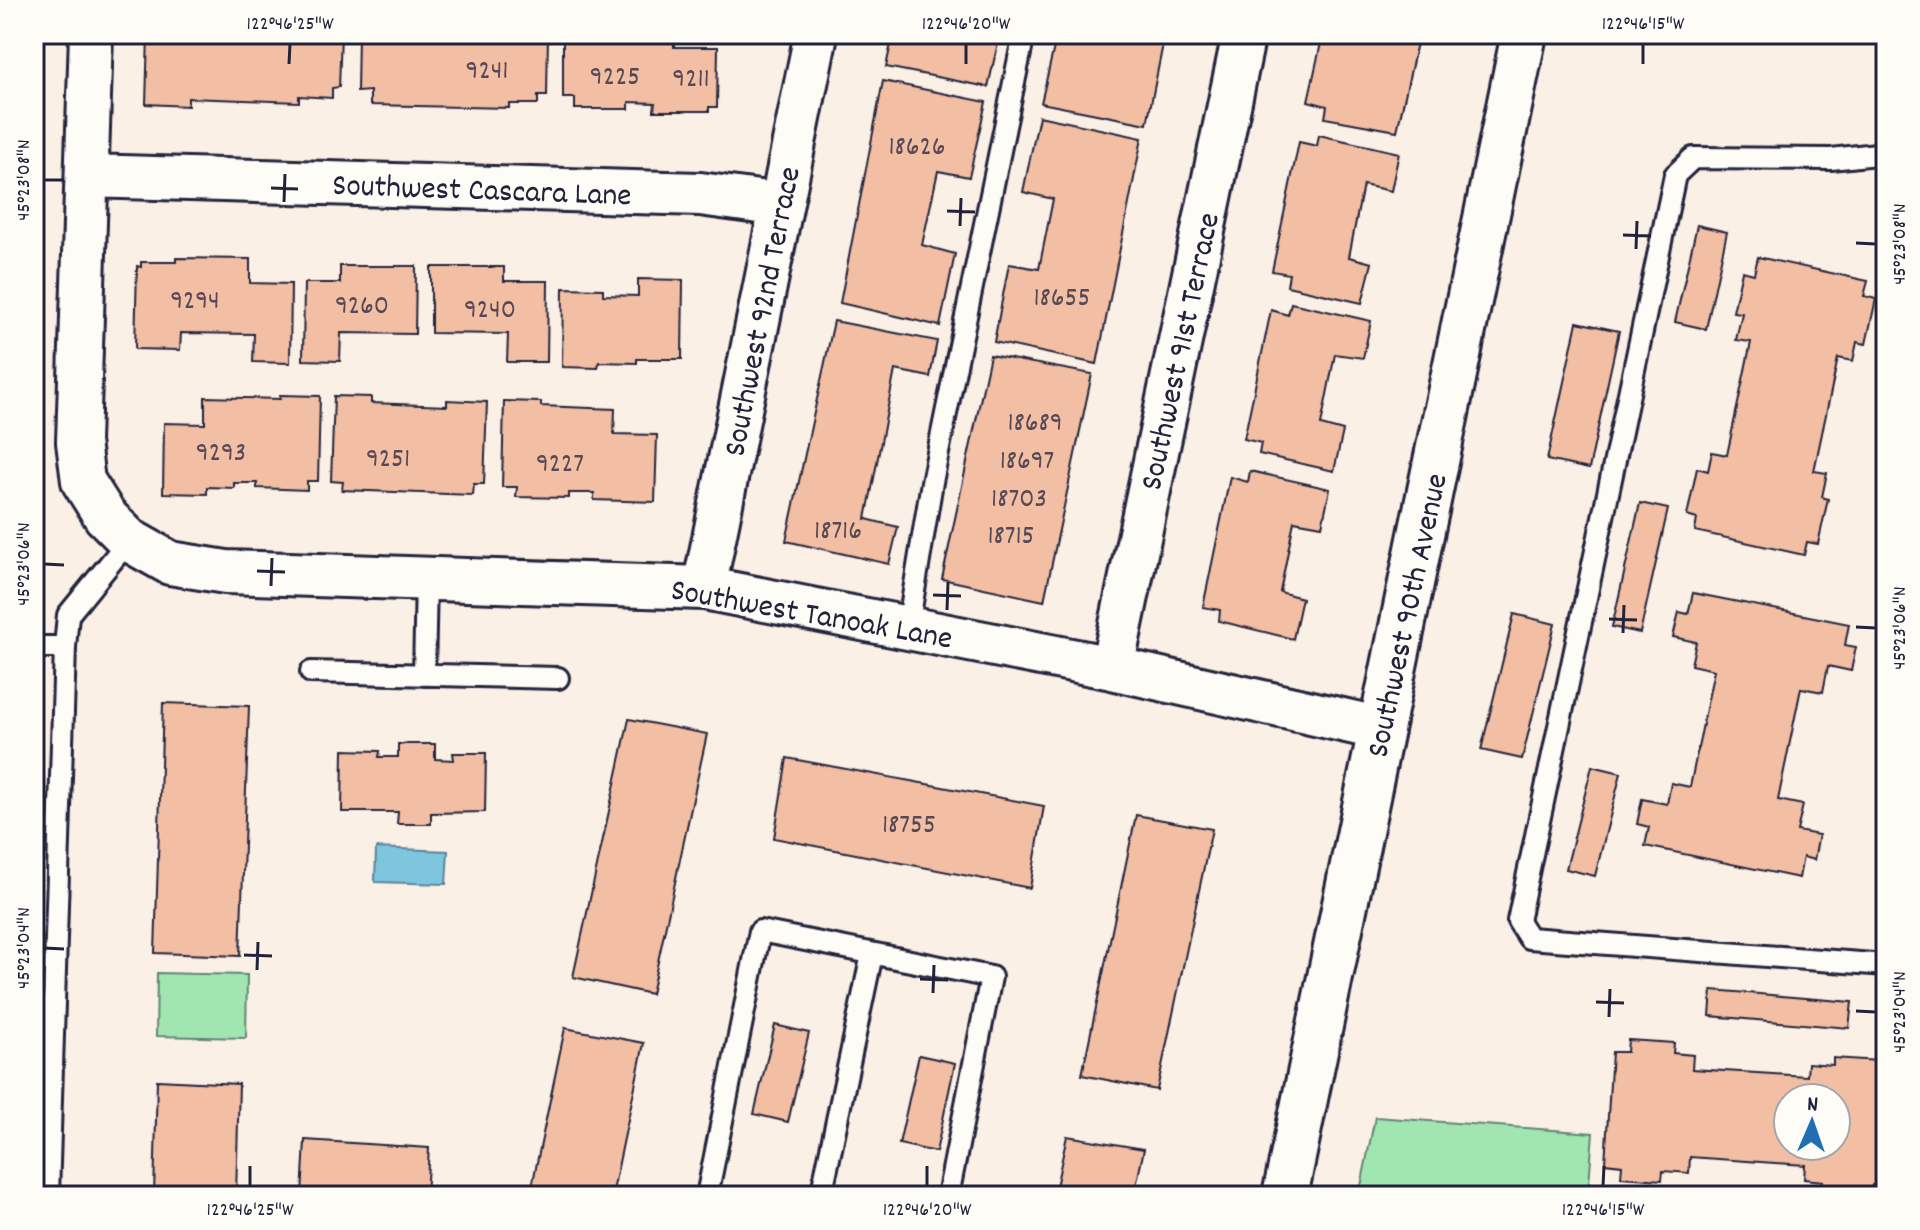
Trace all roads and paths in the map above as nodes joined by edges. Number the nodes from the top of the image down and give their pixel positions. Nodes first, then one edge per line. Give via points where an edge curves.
1 (91, 34) edge
2 (816, 34) edge
3 (1024, 34) edge
4 (1244, 34) edge
5 (1524, 34) edge
6 (1886, 153) edge
7 (88, 176) junction
8 (781, 205) junction
9 (117, 528) junction
10 (426, 579) junction
11 (704, 588) junction
12 (908, 627) junction
13 (34, 647) edge
14 (65, 647) junction
15 (1112, 668) junction
16 (311, 672) dead end
17 (424, 675) junction
18 (558, 678) dead end
19 (1382, 729) junction
20 (872, 954) junction
21 (1886, 965) edge
22 (48, 1196) edge
23 (707, 1196) edge
24 (821, 1196) edge
25 (948, 1196) edge
26 (1285, 1196) edge

1 - 7 street
2 - 8 street, Southwest 92nd Terrace
3 - 12 lane via 932,482
4 - 15 street, Southwest 91st Terrace
5 - 19 street, Southwest 90th Avenue
6 - 21 lane via 1831,159 1693,158 1675,175 1518,921 1529,938
7 - 8 street, Southwest Cascara Lane via 700,194
7 - 9 street via 78,442 83,481
8 - 11 street, Southwest 92nd Terrace
9 - 10 street, Southwest Tanoak Lane via 170,563 226,572
9 - 14 lane via 68,615
10 - 11 street, Southwest Tanoak Lane
10 - 17 lane
11 - 12 street, Southwest Tanoak Lane
12 - 15 street, Southwest Tanoak Lane
13 - 14 lane
14 - 22 lane
15 - 19 street, Southwest Tanoak Lane
16 - 17 lane
17 - 18 lane
19 - 26 street, Southwest 90th Avenue
20 - 23 lane via 760,931
20 - 24 lane
20 - 25 lane via 991,977

